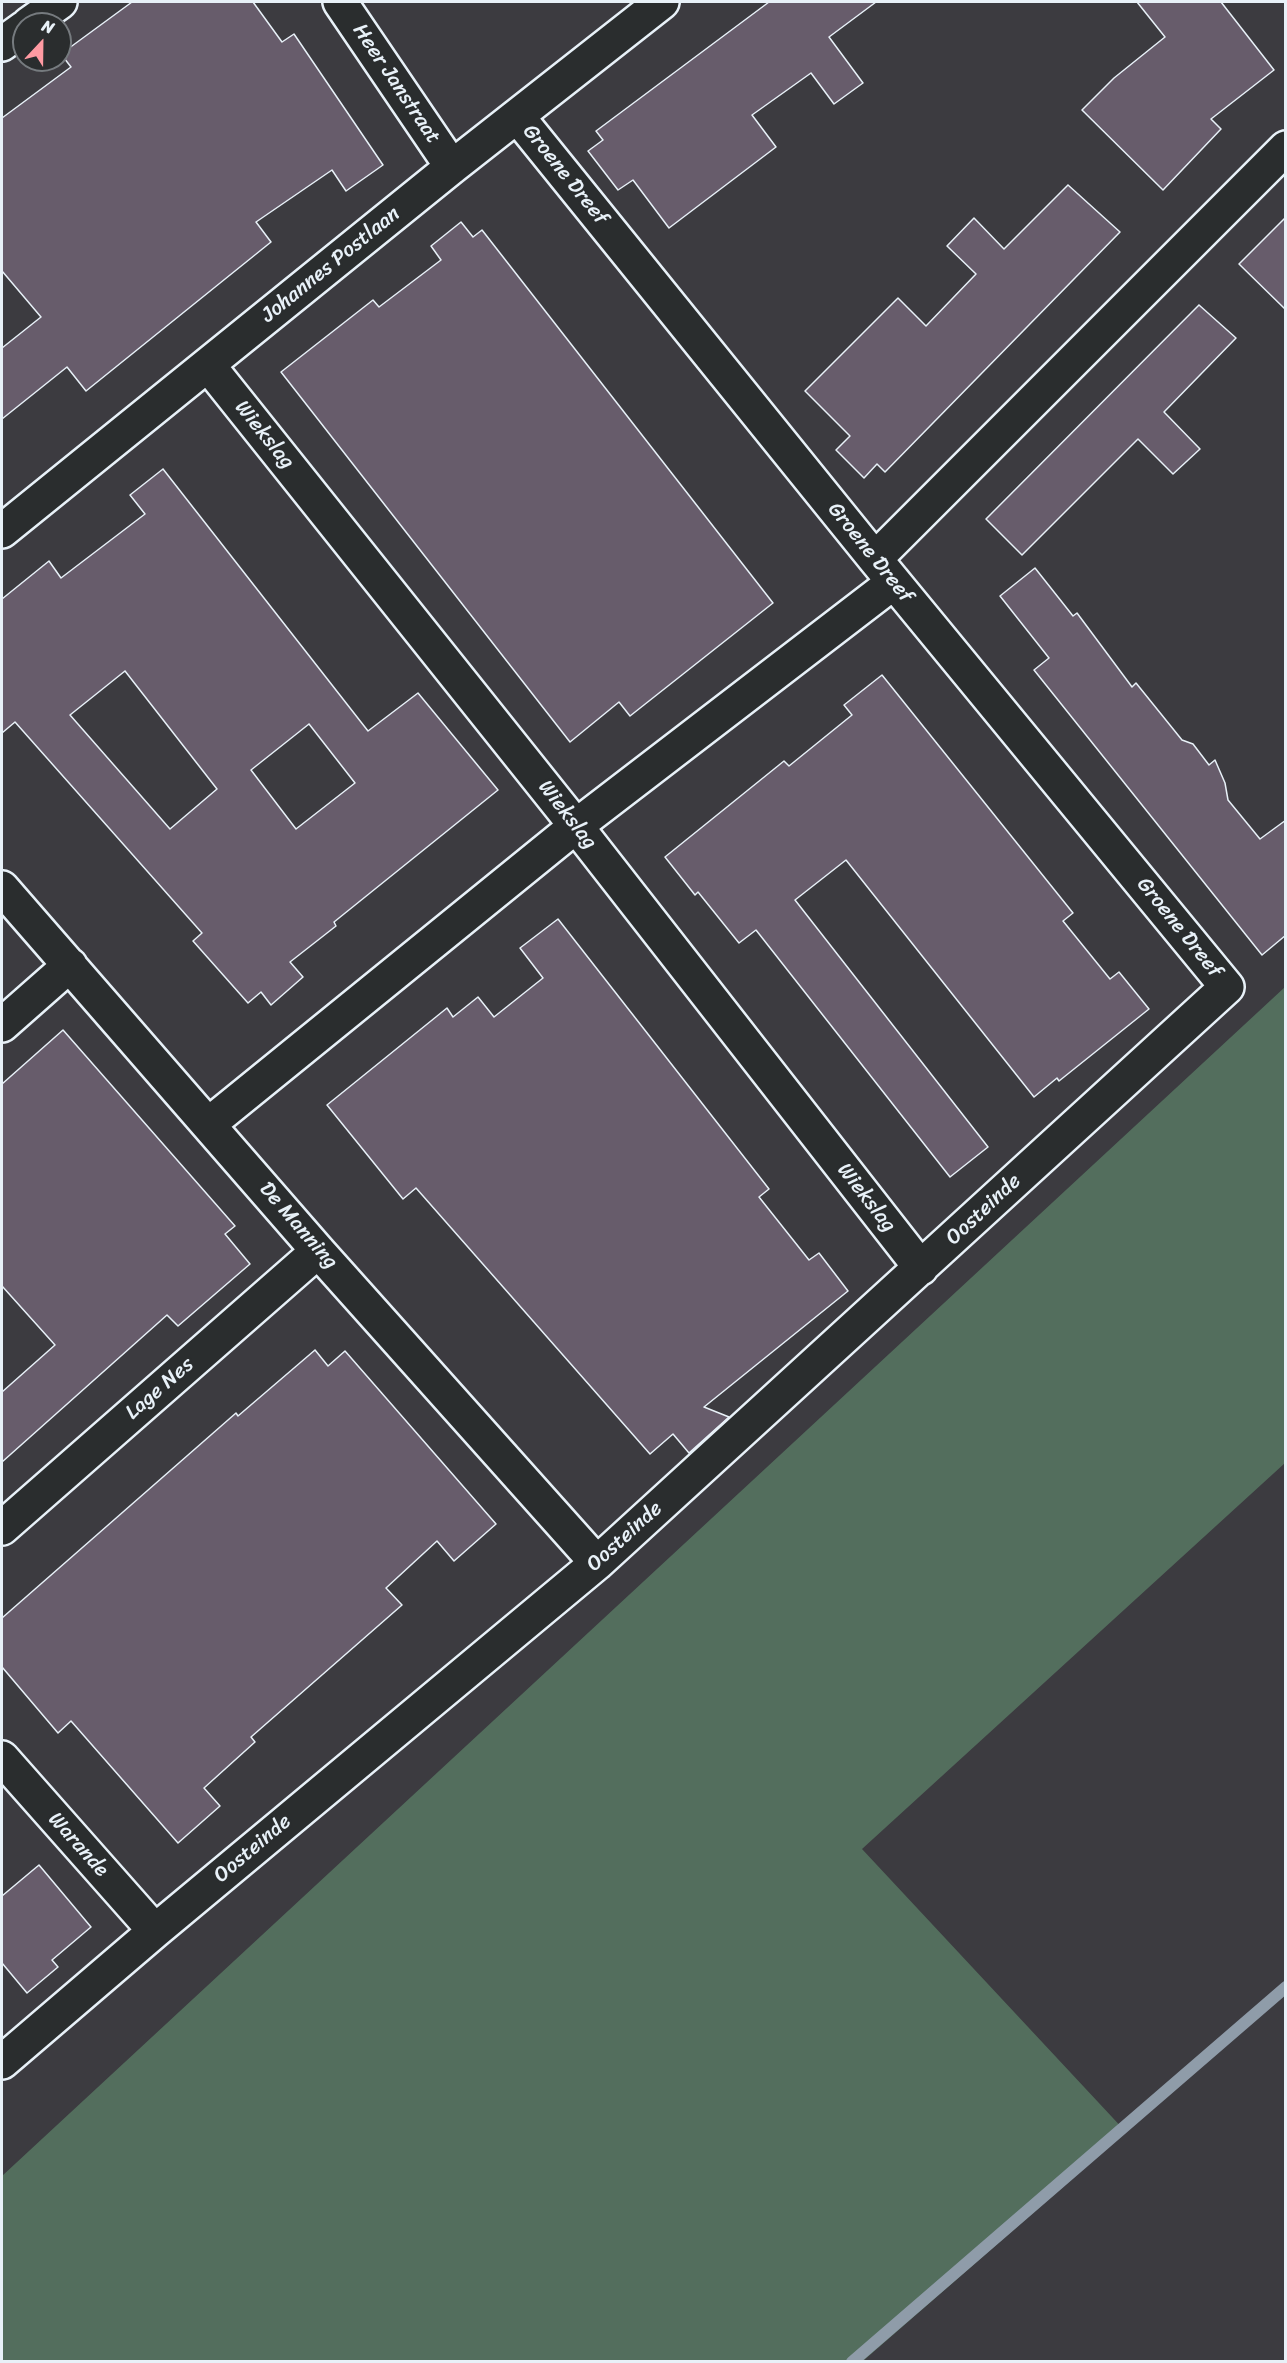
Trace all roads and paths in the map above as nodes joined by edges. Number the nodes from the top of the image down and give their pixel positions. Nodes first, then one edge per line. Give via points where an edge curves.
1 (60, 2) edge
2 (340, 2) edge
3 (662, 2) edge
4 (46, 12) edge
5 (517, 116) junction
6 (1286, 148) edge
7 (452, 167) junction
8 (208, 365) junction
9 (2, 531) edge
10 (884, 570) junction
11 (576, 826) junction
12 (2, 888) edge
13 (70, 965) junction
14 (1227, 987) joint
15 (2, 1025) edge
16 (209, 1124) junction
17 (318, 1251) junction
18 (921, 1268) junction
19 (2, 1528) edge
20 (597, 1563) junction
21 (2, 1758) edge
22 (155, 1930) junction
23 (2, 2062) edge

1 - 4 street
2 - 7 street, Heer Janstraat
3 - 5 street, Johannes Postlaan
5 - 7 street, Johannes Postlaan
5 - 10 street, Groene Dreef
6 - 10 street
7 - 8 street, Johannes Postlaan
8 - 9 street, Johannes Postlaan
8 - 11 street, Wiekslag
10 - 11 street
10 - 14 street, Groene Dreef
11 - 16 street
11 - 18 street, Wiekslag
12 - 13 street, De Manning
13 - 15 street
13 - 16 street, De Manning
14 - 18 street, Oosteinde
16 - 17 street, De Manning
17 - 19 street, Lage Nes
17 - 20 street, De Manning
18 - 20 street, Oosteinde
20 - 22 street, Oosteinde
21 - 22 street, Warande
22 - 23 street, Oosteinde

